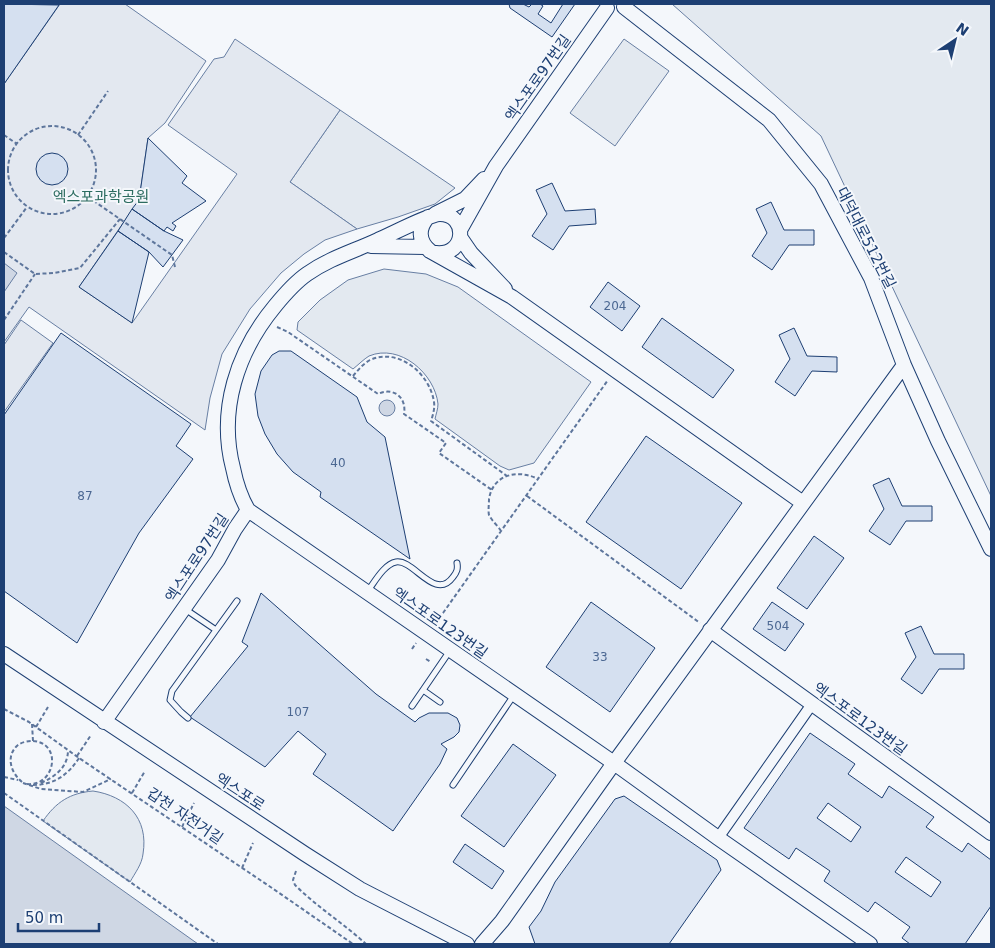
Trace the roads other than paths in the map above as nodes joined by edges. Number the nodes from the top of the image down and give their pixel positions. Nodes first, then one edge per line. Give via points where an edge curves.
1 (625, 5) edge
2 (606, 6) edge
3 (496, 166) junction
4 (431, 216) junction
5 (460, 234) junction
6 (365, 246) junction
7 (430, 250) junction
8 (512, 297) junction
9 (904, 365) junction
10 (803, 504) junction
11 (248, 510) junction
12 (991, 549) edge
13 (457, 563) dead end
14 (367, 593) junction
15 (237, 600) dead end
16 (185, 609) junction
17 (216, 630) junction
18 (710, 630) junction
19 (450, 650) junction
20 (4, 654) edge
21 (423, 690) junction
22 (514, 694) junction
23 (440, 702) dead end
24 (812, 704) junction
25 (412, 706) dead end
26 (188, 718) dead end
27 (104, 722) junction
28 (614, 763) junction
29 (453, 785) dead end
30 (991, 833) edge
31 (718, 838) junction
32 (467, 944) edge
33 (482, 944) edge
34 (870, 944) edge

1 - 2 street via 616,12
1 - 9 street, 대덕대로512번길 via 769,120 821,184 871,278
2 - 3 street, 엑스포로97번길
3 - 4 street, 엑스포로97번길 via 465,199
3 - 5 street
4 - 5 street via 448,215 458,224
4 - 6 street, 엑스포로97번길
4 - 7 street via 421,228 420,235
5 - 7 street via 454,249 442,254
5 - 8 street via 471,253
6 - 7 street
6 - 11 street, 엑스포로97번길 via 337,256 306,275 264,319 247,349 228,403 227,429 230,459 240,496
7 - 8 street
8 - 10 street
9 - 10 street
9 - 12 street, 대덕대로512번길
10 - 18 street
11 - 14 street, 엑스포로123번길
11 - 16 street, 엑스포로97번길
13 - 14 lane via 452,580 439,585 407,565 394,562
14 - 19 street, 엑스포로123번길
15 - 17 lane
16 - 17 lane
16 - 27 street, 엑스포로97번길
17 - 26 lane via 172,691 170,700
18 - 24 street, 엑스포로123번길
18 - 28 street
19 - 21 lane
19 - 22 street, 엑스포로123번길
20 - 27 street, 엑스포로
21 - 23 lane
21 - 25 lane
22 - 28 street, 엑스포로123번길
22 - 29 lane
24 - 30 street, 엑스포로123번길
24 - 31 street
27 - 32 street, 엑스포로 via 360,889
28 - 31 street, 엑스포로123번길
28 - 33 street via 502,921
31 - 34 street, 엑스포로123번길

